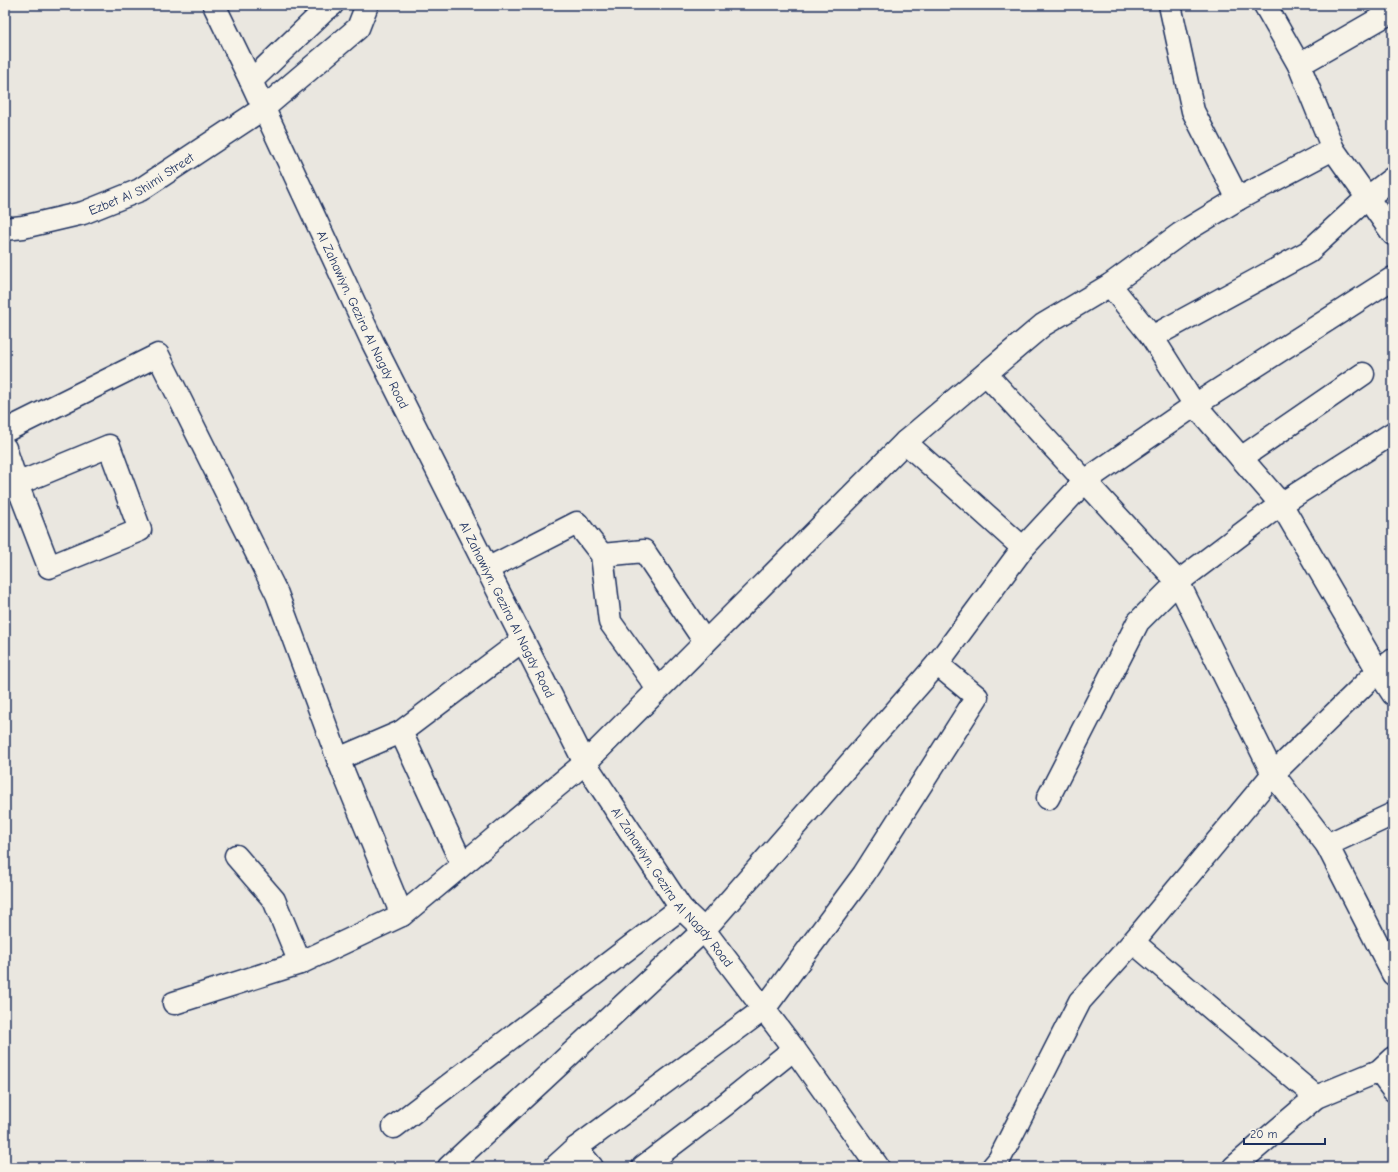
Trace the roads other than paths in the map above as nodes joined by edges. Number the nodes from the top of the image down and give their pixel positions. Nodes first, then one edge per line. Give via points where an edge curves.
1 (214, 5) edge
2 (367, 5) edge
3 (1170, 5) edge
4 (1265, 5) edge
5 (326, 7) edge
6 (1393, 11) edge
7 (1299, 64) junction
8 (251, 81) junction
9 (264, 108) junction
10 (1333, 149) junction
11 (1393, 178) edge
12 (1367, 198) junction
13 (1238, 199) junction
14 (5, 229) edge
15 (1393, 234) edge
16 (1393, 278) edge
17 (1110, 285) junction
18 (1152, 337) junction
19 (986, 374) junction
20 (1363, 374) dead end
21 (1195, 405) junction
22 (5, 432) edge
23 (1393, 433) edge
24 (905, 442) junction
25 (5, 448) edge
26 (1241, 458) junction
27 (1085, 480) junction
28 (11, 487) edge
29 (1281, 504) junction
30 (1023, 548) junction
31 (602, 555) junction
32 (487, 569) junction
33 (1178, 582) junction
34 (523, 640) junction
35 (705, 642) junction
36 (937, 664) junction
37 (1385, 665) edge
38 (658, 689) junction
39 (1393, 694) edge
40 (401, 732) junction
41 (338, 759) junction
42 (585, 763) junction
43 (1273, 774) junction
44 (1048, 798) dead end
45 (1393, 814) edge
46 (1326, 845) junction
47 (236, 856) dead end
48 (462, 864) junction
49 (681, 908) junction
50 (402, 914) junction
51 (704, 930) junction
52 (1133, 942) junction
53 (300, 963) junction
54 (1393, 974) edge
55 (174, 1003) dead end
56 (764, 1009) junction
57 (794, 1049) junction
58 (1386, 1064) edge
59 (1393, 1090) edge
60 (1316, 1097) junction
61 (394, 1127) dead end
62 (576, 1148) junction
63 (449, 1167) edge
64 (555, 1167) edge
65 (592, 1167) edge
66 (643, 1167) edge
67 (878, 1167) edge
68 (993, 1167) edge
69 (1234, 1167) edge

1 - 8 street, Al Zahawiyn, Gezira Al Nagdy Road
2 - 9 street, Ezbet Al Shimi Street via 358,28
3 - 13 street via 1193,111
4 - 7 street
5 - 8 street
6 - 7 street
7 - 10 street
8 - 9 street, Al Zahawiyn, Gezira Al Nagdy Road
9 - 14 street, Ezbet Al Shimi Street via 140,190 82,212
9 - 32 street, Al Zahawiyn, Gezira Al Nagdy Road via 374,343
10 - 12 street
10 - 13 street
11 - 12 street
12 - 15 street
12 - 18 street via 1308,252
13 - 17 street via 1180,234
16 - 21 street
17 - 18 street
17 - 19 street via 1043,325
18 - 21 street
19 - 24 street
19 - 27 street
20 - 26 street
21 - 26 street
21 - 27 street
22 - 41 street via 158,355 278,594
23 - 29 street
24 - 30 street
24 - 35 street
25 - 28 street
26 - 29 street
27 - 30 street
27 - 33 street
28 - 28 street via 109,446 140,530 49,567
29 - 33 street
29 - 37 street
30 - 36 street
31 - 32 street via 577,523
31 - 35 street via 644,551
31 - 38 street via 610,622
32 - 34 street, Al Zahawiyn, Gezira Al Nagdy Road
33 - 43 street
33 - 44 street via 1138,622
34 - 40 street
34 - 42 street, Al Zahawiyn, Gezira Al Nagdy Road
35 - 38 street
36 - 51 street
36 - 56 street via 977,697 864,874
37 - 39 street
37 - 43 street
38 - 42 street
40 - 41 street
40 - 48 street
41 - 50 street
42 - 48 street
42 - 49 street, Al Zahawiyn, Gezira Al Nagdy Road
43 - 46 street
43 - 52 street
45 - 46 street
46 - 54 street
47 - 53 street via 274,900
48 - 50 street
49 - 51 street, Al Zahawiyn, Gezira Al Nagdy Road
49 - 61 street
50 - 53 street
51 - 56 street, Al Zahawiyn, Gezira Al Nagdy Road
51 - 63 street
52 - 60 street
52 - 68 street via 1080,1001 999,1160
53 - 55 street
56 - 57 street, Al Zahawiyn, Gezira Al Nagdy Road
56 - 62 street
57 - 66 street
57 - 67 street, Al Zahawiyn, Gezira Al Nagdy Road
58 - 59 street
58 - 60 street
60 - 69 street
62 - 64 street
62 - 65 street

